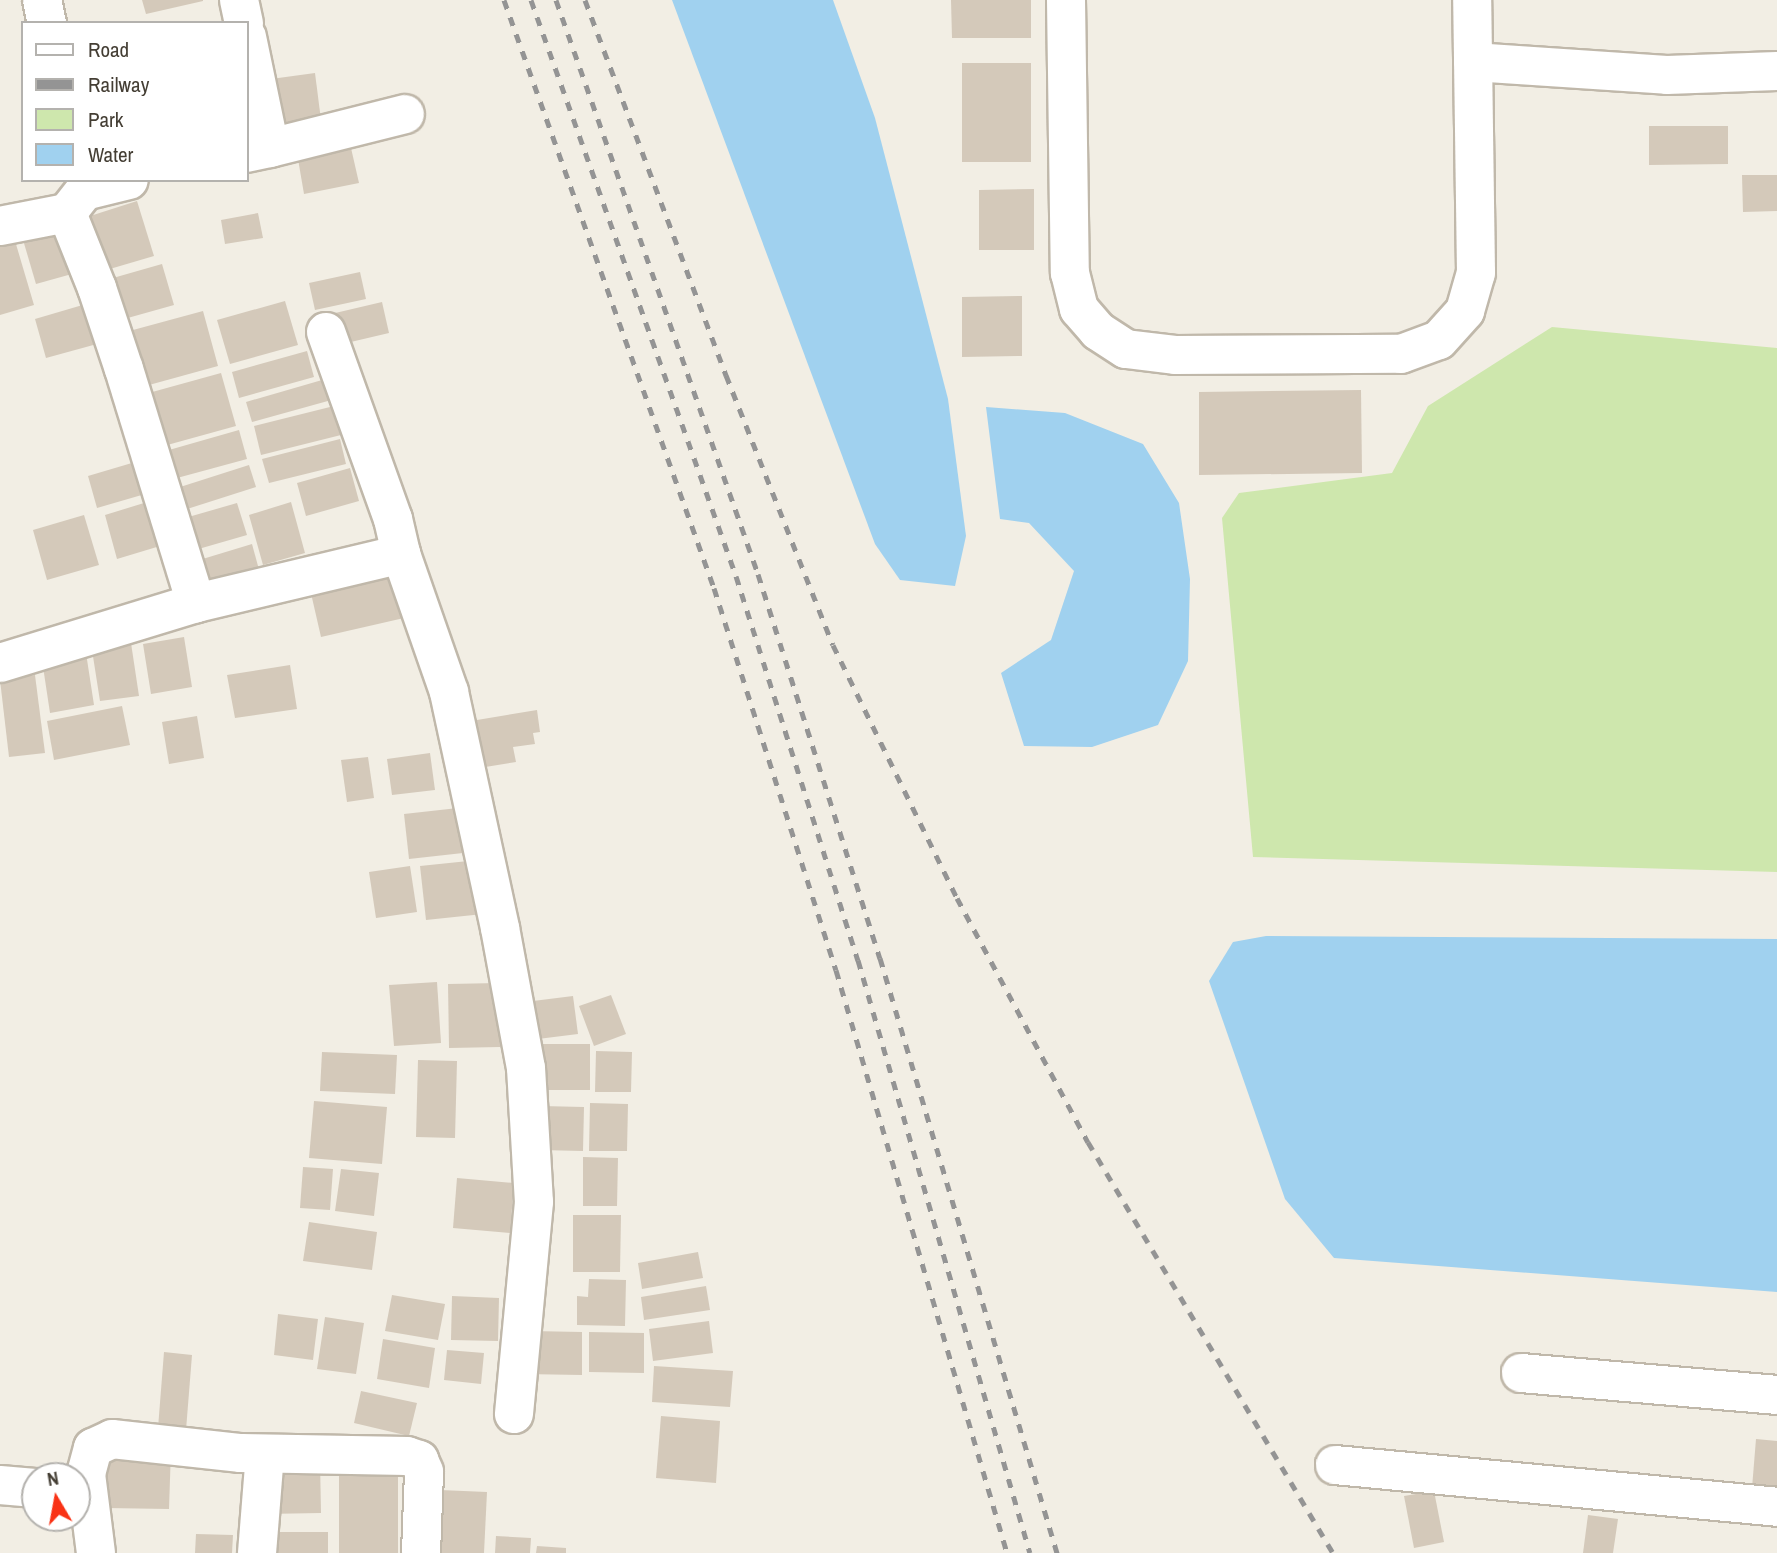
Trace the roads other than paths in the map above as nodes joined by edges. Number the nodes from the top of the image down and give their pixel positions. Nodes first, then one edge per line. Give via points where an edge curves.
1 (43, 0) edge
2 (239, 0) edge
3 (1066, 0) edge
4 (1472, 0) edge
5 (47, 21) edge
6 (244, 21) edge
7 (248, 47) edge
8 (1473, 62) junction
9 (1777, 71) edge
10 (405, 114) dead end
11 (258, 150) edge
12 (123, 182) edge
13 (77, 195) edge
14 (0, 226) edge
15 (326, 332) dead end
16 (401, 554) junction
17 (196, 603) junction
18 (0, 663) edge
19 (1521, 1373) dead end
20 (1777, 1395) edge
21 (513, 1414) dead end
22 (265, 1454) junction
23 (88, 1462) edge
24 (1335, 1465) dead end
25 (0, 1485) edge
26 (21, 1487) edge
27 (1777, 1507) edge
28 (91, 1527) edge
29 (96, 1553) edge
30 (257, 1553) edge
31 (421, 1553) edge

1 - 5 street
2 - 6 street
3 - 8 street via 1070,273 1079,309 1098,331 1126,349 1175,355 1402,354 1439,340 1465,311 1476,274
4 - 8 street
7 - 11 street
8 - 9 street via 1667,75
10 - 11 street
12 - 13 street
13 - 14 street
13 - 17 street via 116,346
15 - 16 street via 393,519
16 - 17 street
16 - 21 street via 449,692 526,1068 534,1202
17 - 18 street
19 - 20 street
22 - 23 street via 112,1438 93,1448
22 - 30 street
22 - 31 street via 407,1456 419,1460 424,1472
24 - 27 street
25 - 26 street
28 - 29 street

